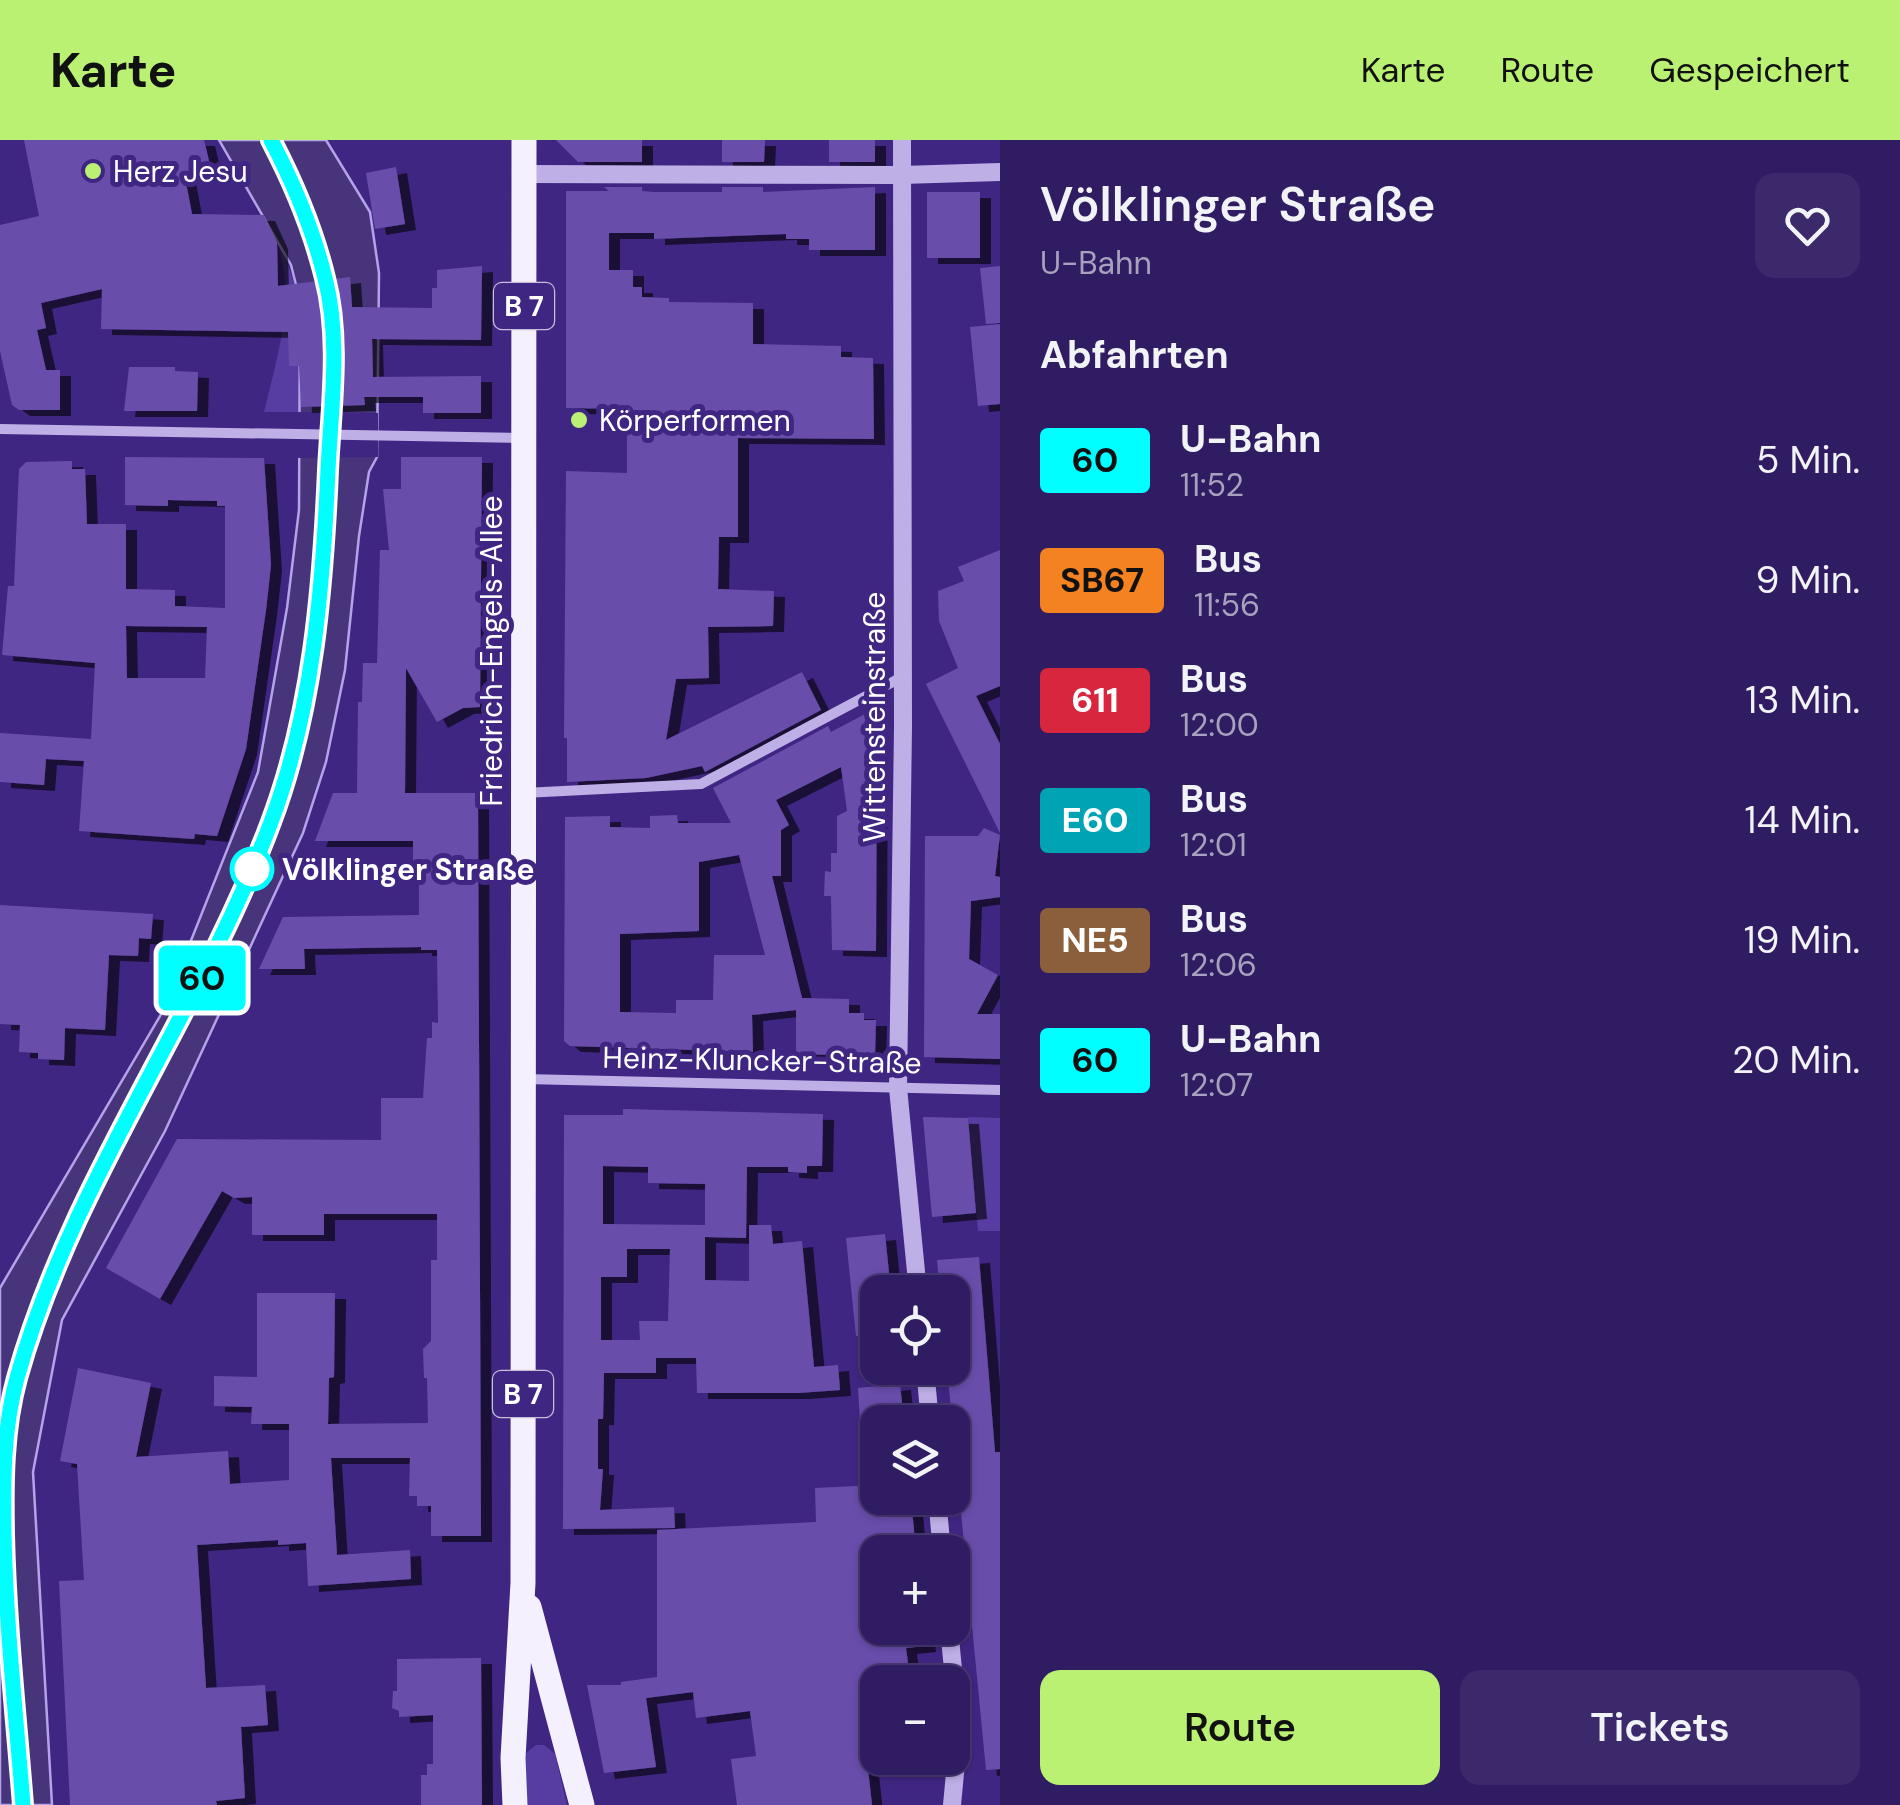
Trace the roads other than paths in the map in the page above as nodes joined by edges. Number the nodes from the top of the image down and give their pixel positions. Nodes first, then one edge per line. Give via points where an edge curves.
1 (524, 140) edge
2 (902, 140) edge
3 (1000, 172) edge
4 (523, 174) junction
5 (902, 175) junction
6 (0, 429) edge
7 (524, 438) junction
8 (902, 677) junction
9 (523, 794) junction
10 (523, 1078) junction
11 (898, 1088) junction
12 (1000, 1090) edge
13 (916, 1275) edge
14 (523, 1583) junction
15 (951, 1645) edge
16 (566, 1746) junction
17 (513, 1758) junction
18 (515, 1805) edge
19 (582, 1805) edge
20 (952, 1805) edge

1 - 4 main road, Friedrich-Engels-Allee / B 7
2 - 5 street, Wittensteinstraße
3 - 5 street
4 - 5 street
4 - 7 main road, Friedrich-Engels-Allee / B 7
5 - 8 street, Wittensteinstraße
6 - 7 street
7 - 9 main road, Friedrich-Engels-Allee / B 7
8 - 9 street via 701,784
8 - 11 street, Wittensteinstraße
9 - 10 main road, Friedrich-Engels-Allee / B 7
10 - 11 street, Heinz-Kluncker-Straße
10 - 14 main road, Friedrich-Engels-Allee / B 7
11 - 12 street, Heinz-Kluncker-Straße
11 - 13 street, Wittensteinstraße
14 - 16 main road, Friedrich-Engels-Allee / B 7
14 - 17 main road, Friedrich-Engels-Allee / B 7
15 - 20 street via 959,1731
16 - 17 main road via 550,1734 531,1732
16 - 19 main road, Friedrich-Engels-Allee / B 7
17 - 18 main road, Friedrich-Engels-Allee / B 7

